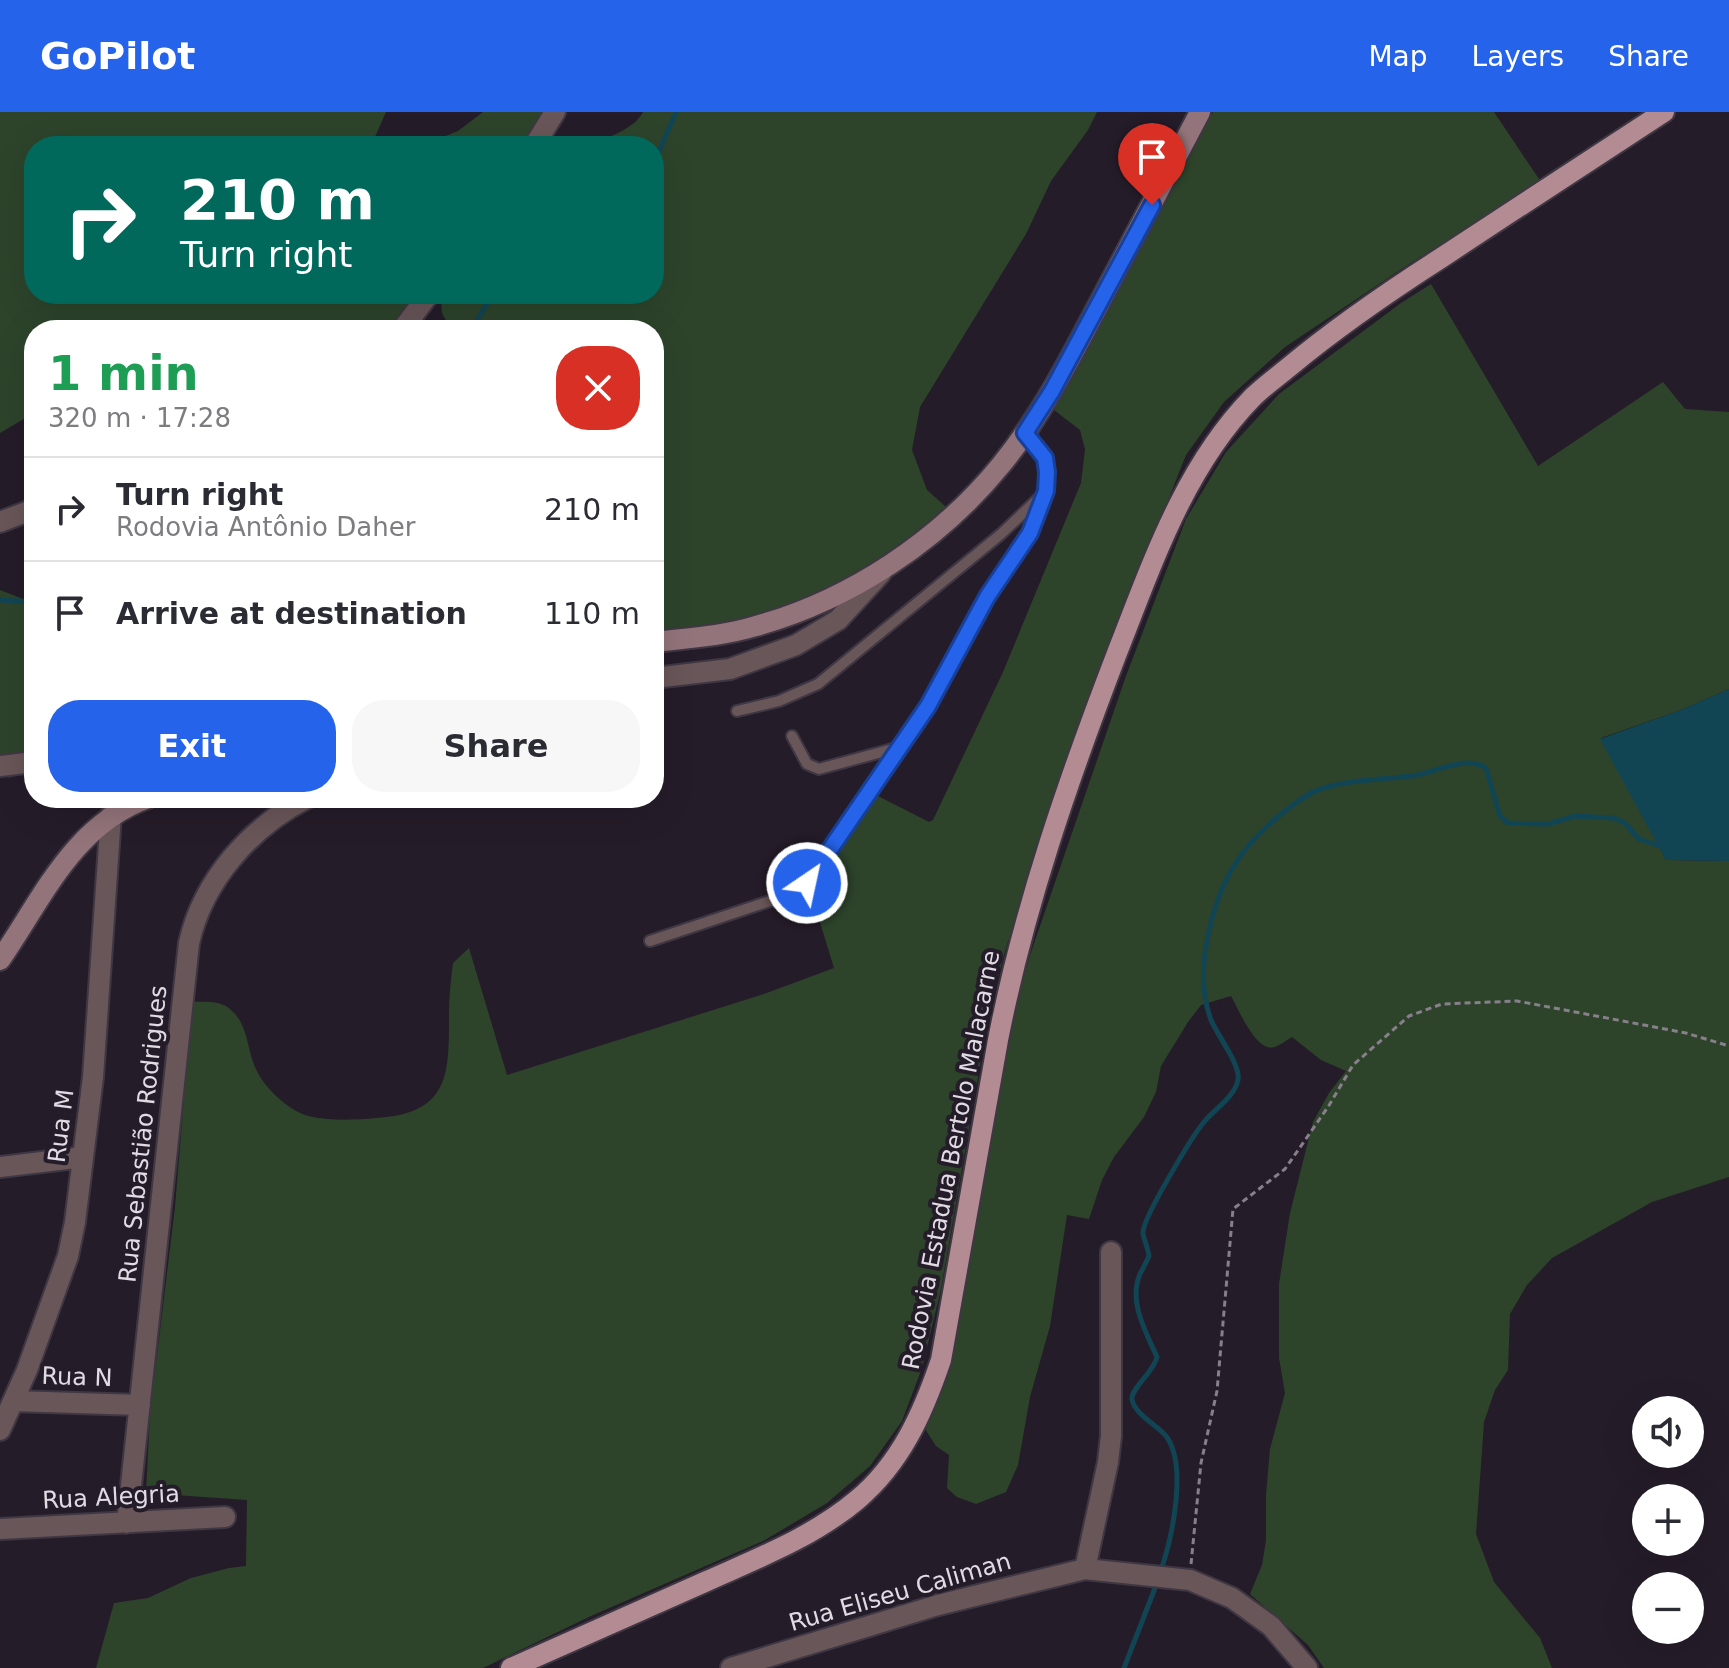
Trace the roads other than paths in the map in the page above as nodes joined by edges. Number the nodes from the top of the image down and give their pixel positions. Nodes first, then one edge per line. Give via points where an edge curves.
1 (555, 112) edge
2 (1200, 112) edge
3 (1664, 112) edge
4 (540, 136) edge
5 (1025, 433) junction
6 (1046, 491) junction
7 (24, 513) edge
8 (0, 522) edge
9 (887, 567) junction
10 (664, 640) edge
11 (664, 677) edge
12 (737, 711) dead end
13 (792, 736) dead end
14 (900, 747) junction
15 (24, 763) edge
16 (0, 766) edge
17 (126, 808) edge
18 (291, 808) edge
19 (111, 815) junction
20 (650, 941) dead end
21 (0, 960) edge
22 (83, 1157) junction
23 (0, 1167) edge
24 (1111, 1252) dead end
25 (13, 1401) junction
26 (140, 1405) junction
27 (0, 1430) edge
28 (225, 1517) dead end
29 (127, 1523) junction
30 (0, 1529) edge
31 (1085, 1569) junction
32 (511, 1668) edge
33 (731, 1668) edge
34 (1307, 1668) edge

1 - 4 street
2 - 5 main road via 1085,332
3 - 32 main road, Rodovia Estadua Bertolo Malacarne via 1315,345 1253,398 1215,443 1184,493 1100,698 1037,885 1006,998 941,1360 929,1397 900,1452 858,1499 828,1522
5 - 6 lane via 1045,458
5 - 9 main road via 964,503
6 - 12 lane via 818,684
6 - 14 lane via 1030,533
7 - 8 street
9 - 10 main road via 831,599 753,627
9 - 11 street via 838,620 796,645 730,669
13 - 14 lane via 807,764 819,769
14 - 20 lane via 807,883 791,894
15 - 16 street
17 - 19 main road
18 - 26 street, Rua Sebastião Rodrigues via 244,844 193,922
19 - 21 main road via 53,878
19 - 22 street, Rua M
22 - 23 street
22 - 25 street, Rua M via 68,1256
24 - 31 street via 1111,1436
25 - 26 street, Rua N
25 - 27 street, Rua M
26 - 29 street, Rua Sebastião Rodrigues
28 - 29 street, Rua Alegria
29 - 30 street, Rua Alegria
31 - 33 street, Rua Eliseu Caliman via 938,1605
31 - 34 street, Rua Eliseu Caliman via 1190,1580 1232,1598 1271,1626

